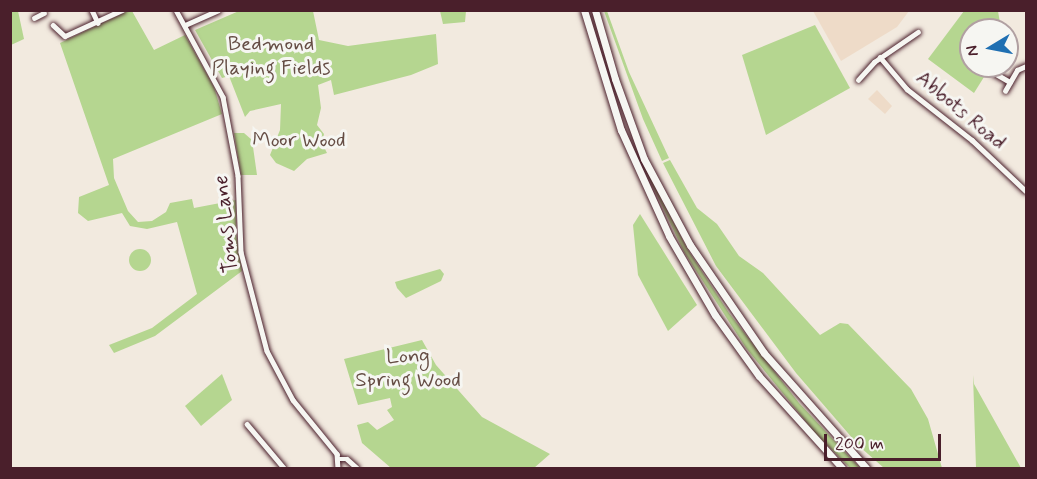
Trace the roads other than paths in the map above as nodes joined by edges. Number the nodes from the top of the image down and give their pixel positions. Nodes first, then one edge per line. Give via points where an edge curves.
1 (92, 10) edge
2 (122, 10) edge
3 (177, 10) edge
4 (218, 10) edge
5 (584, 10) edge
6 (595, 10) edge
7 (98, 23) junction
8 (53, 24) dead end
9 (185, 25) junction
10 (918, 32) dead end
11 (880, 57) junction
12 (1026, 66) edge
13 (1003, 78) edge
14 (858, 80) dead end
15 (1010, 82) junction
16 (1005, 91) dead end
17 (1026, 180) edge
18 (1024, 189) edge
19 (247, 424) dead end
20 (339, 459) junction
21 (284, 468) edge
22 (338, 468) edge
23 (357, 468) edge
24 (842, 468) edge
25 (866, 468) edge

1 - 7 street
2 - 7 street
3 - 9 street, Toms Lane
4 - 9 street
5 - 24 highway via 621,130 669,236 715,315 759,376
6 - 25 highway via 644,159 690,245 764,353
7 - 8 street via 65,36
9 - 20 street, Toms Lane via 223,97 238,176 241,252 267,351 286,390
10 - 11 street
11 - 14 street
11 - 18 street, Abbots Road via 907,89 965,134
12 - 15 street via 1018,68
13 - 15 street
15 - 16 street
17 - 18 street, Abbots Road
19 - 21 street
20 - 22 street
20 - 23 street, Toms Lane via 347,459

